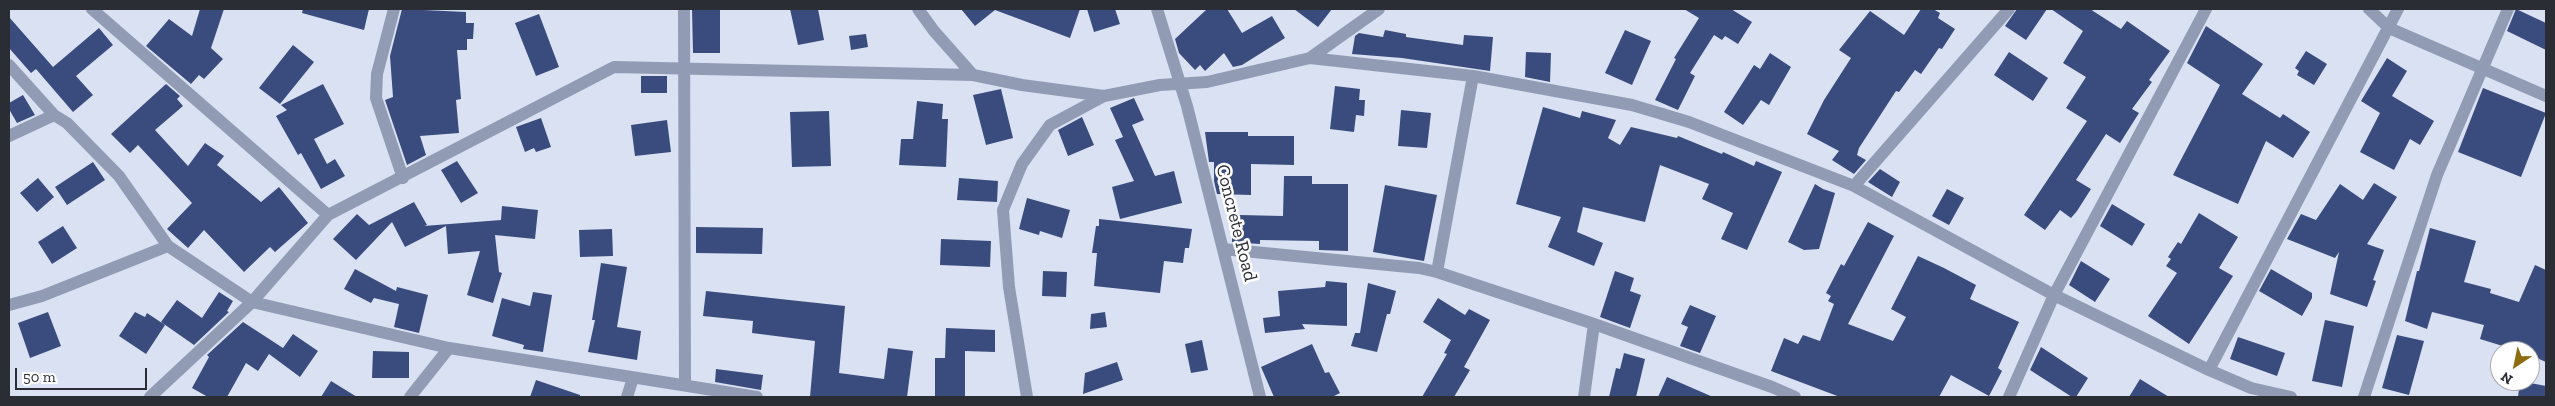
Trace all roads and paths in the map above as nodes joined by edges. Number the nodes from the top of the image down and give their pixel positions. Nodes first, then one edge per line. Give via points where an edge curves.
1 (92, 9) edge
2 (394, 9) edge
3 (684, 9) edge
4 (918, 9) edge
5 (1157, 9) edge
6 (1379, 9) edge
7 (2009, 9) edge
8 (2206, 9) edge
9 (2369, 9) edge
10 (2398, 9) edge
11 (2508, 9) edge
12 (2389, 28) junction
13 (1310, 58) junction
14 (9, 65) edge
15 (683, 67) junction
16 (2483, 68) junction
17 (973, 75) junction
18 (1472, 76) junction
19 (1181, 85) junction
20 (1104, 96) junction
21 (2546, 96) edge
22 (54, 115) junction
23 (9, 136) edge
24 (403, 178) junction
25 (1854, 186) junction
26 (328, 215) junction
27 (168, 246) junction
28 (1223, 249) junction
29 (1437, 272) junction
30 (2054, 294) junction
31 (252, 302) junction
32 (9, 305) edge
33 (1594, 324) junction
34 (449, 348) junction
35 (2209, 370) junction
36 (632, 378) junction
37 (684, 384) junction
38 (150, 397) edge
39 (410, 397) edge
40 (627, 397) edge
41 (757, 397) edge
42 (1027, 397) edge
43 (1260, 397) edge
44 (1584, 397) edge
45 (1795, 397) edge
46 (2009, 397) edge
47 (2290, 397) edge
48 (2364, 397) edge

1 - 26 street
2 - 24 street via 377,74 376,98
3 - 15 street
4 - 17 street
5 - 19 street, Concrete Road
6 - 13 street
7 - 25 street
8 - 30 street
9 - 12 street
10 - 12 street
11 - 16 street
12 - 16 street
12 - 35 street
13 - 18 street
13 - 19 street
14 - 22 street
15 - 17 street
15 - 24 street via 614,67
15 - 37 street
16 - 21 street
16 - 48 street via 2437,175
17 - 20 street
18 - 25 street via 1632,105 1689,122
18 - 29 street
19 - 20 street via 1160,85
19 - 28 street, Concrete Road
20 - 42 street via 1050,125 1022,164 1003,210 1009,288
22 - 23 street
22 - 27 street via 67,123 118,176
24 - 26 street
25 - 30 street
26 - 31 street
27 - 31 street
27 - 32 street via 42,296
28 - 29 street
28 - 43 street, Concrete Road
29 - 33 street
30 - 35 street
30 - 46 street
31 - 34 street
31 - 38 street
33 - 44 street
33 - 45 street
34 - 36 street
34 - 39 street
35 - 47 street via 2251,388
36 - 37 street
36 - 40 street
37 - 41 street

